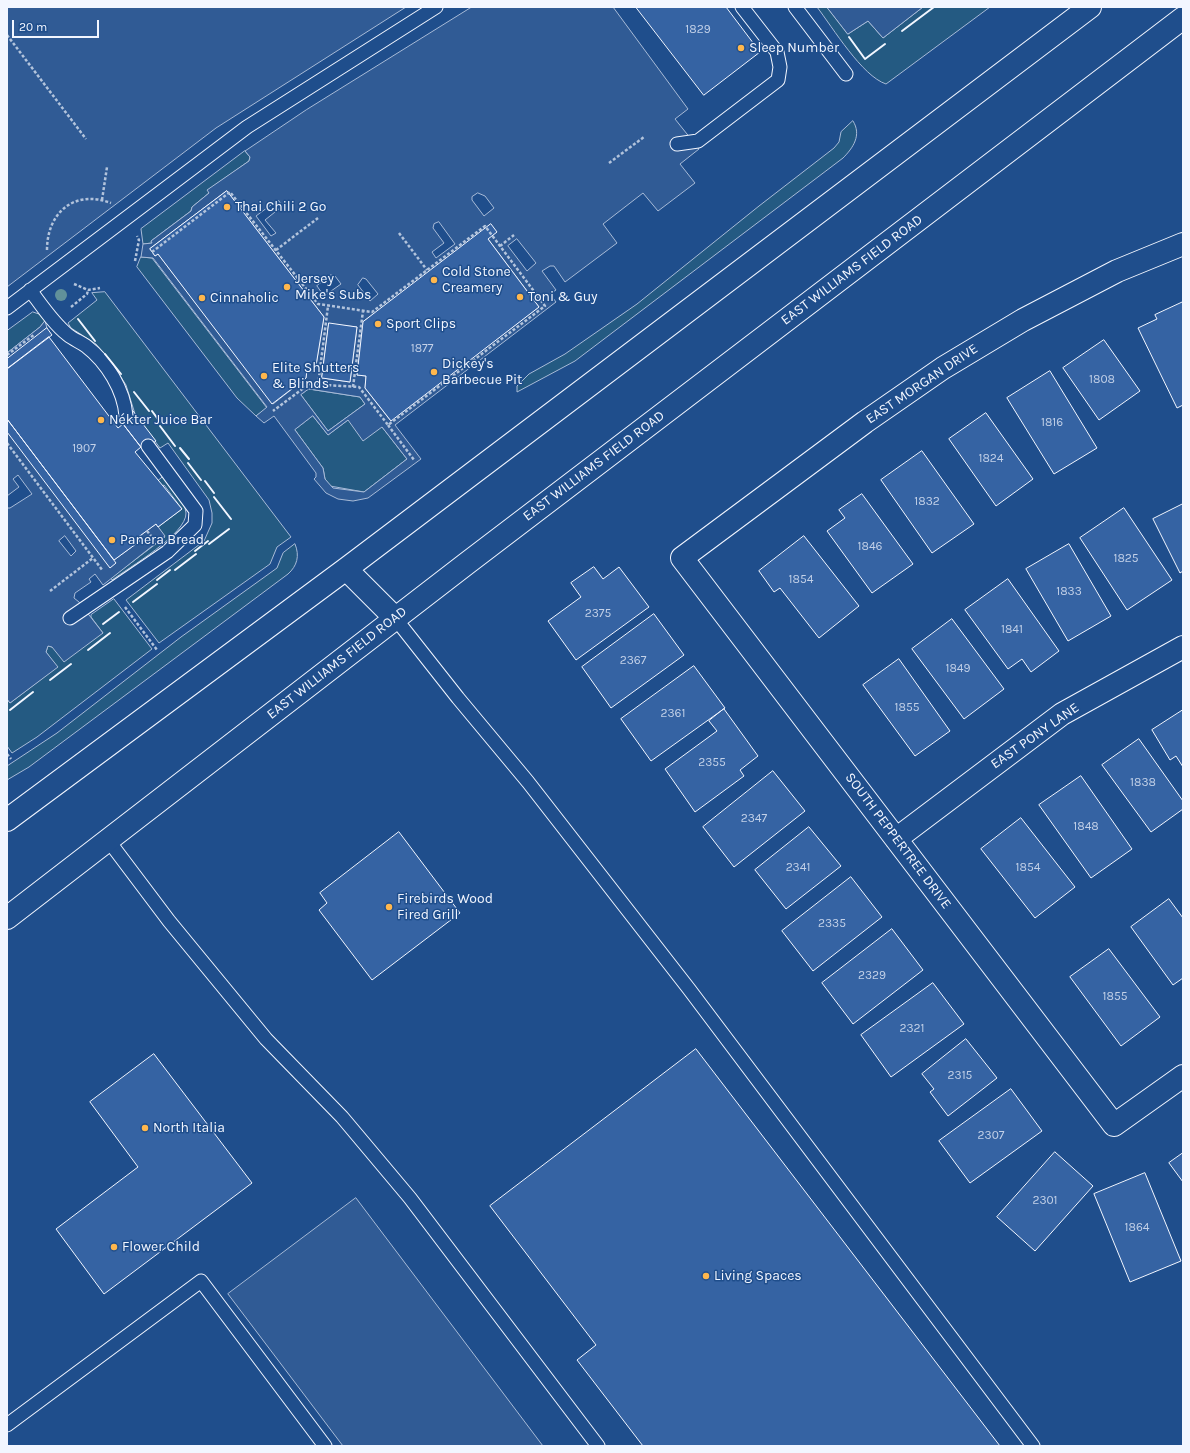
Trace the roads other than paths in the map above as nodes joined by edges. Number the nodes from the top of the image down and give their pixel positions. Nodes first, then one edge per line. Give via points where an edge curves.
1 (436, 7) edge
2 (742, 7) edge
3 (795, 7) edge
4 (1090, 7) edge
5 (1183, 18) edge
6 (846, 74) dead end
7 (677, 144) dead end
8 (1183, 244) edge
9 (30, 290) junction
10 (7, 308) edge
11 (126, 416) dead end
12 (148, 446) dead end
13 (682, 558) joint
14 (346, 569) junction
15 (70, 618) dead end
16 (395, 618) junction
17 (1183, 647) edge
18 (7, 820) edge
19 (896, 839) junction
20 (108, 840) junction
21 (7, 918) edge
22 (1183, 1076) edge
23 (7, 1425) edge
24 (325, 1446) edge
25 (598, 1446) edge
26 (1033, 1446) edge

1 - 9 lane via 247,127
2 - 7 lane via 777,52 780,67 778,80 698,141
3 - 6 lane
4 - 14 main road
5 - 16 main road, EAST WILLIAMS FIELD ROAD
8 - 13 main road, EAST MORGAN DRIVE via 1117,271 1023,320 943,368 865,422
9 - 10 lane
9 - 11 lane via 53,321 68,335 87,346 112,376 123,397
12 - 15 lane via 196,511 195,525 167,552
13 - 19 main road, SOUTH PEPPERTREE DRIVE
14 - 16 main road
14 - 18 main road
16 - 20 main road, EAST WILLIAMS FIELD ROAD
16 - 26 lane via 528,782 689,989
17 - 19 main road, EAST PONY LANE via 1062,714
19 - 22 main road, SOUTH PEPPERTREE DRIVE via 1114,1125
20 - 21 main road, EAST WILLIAMS FIELD ROAD
20 - 25 lane via 169,921 266,1039 342,1117 410,1198
23 - 24 lane via 201,1281

